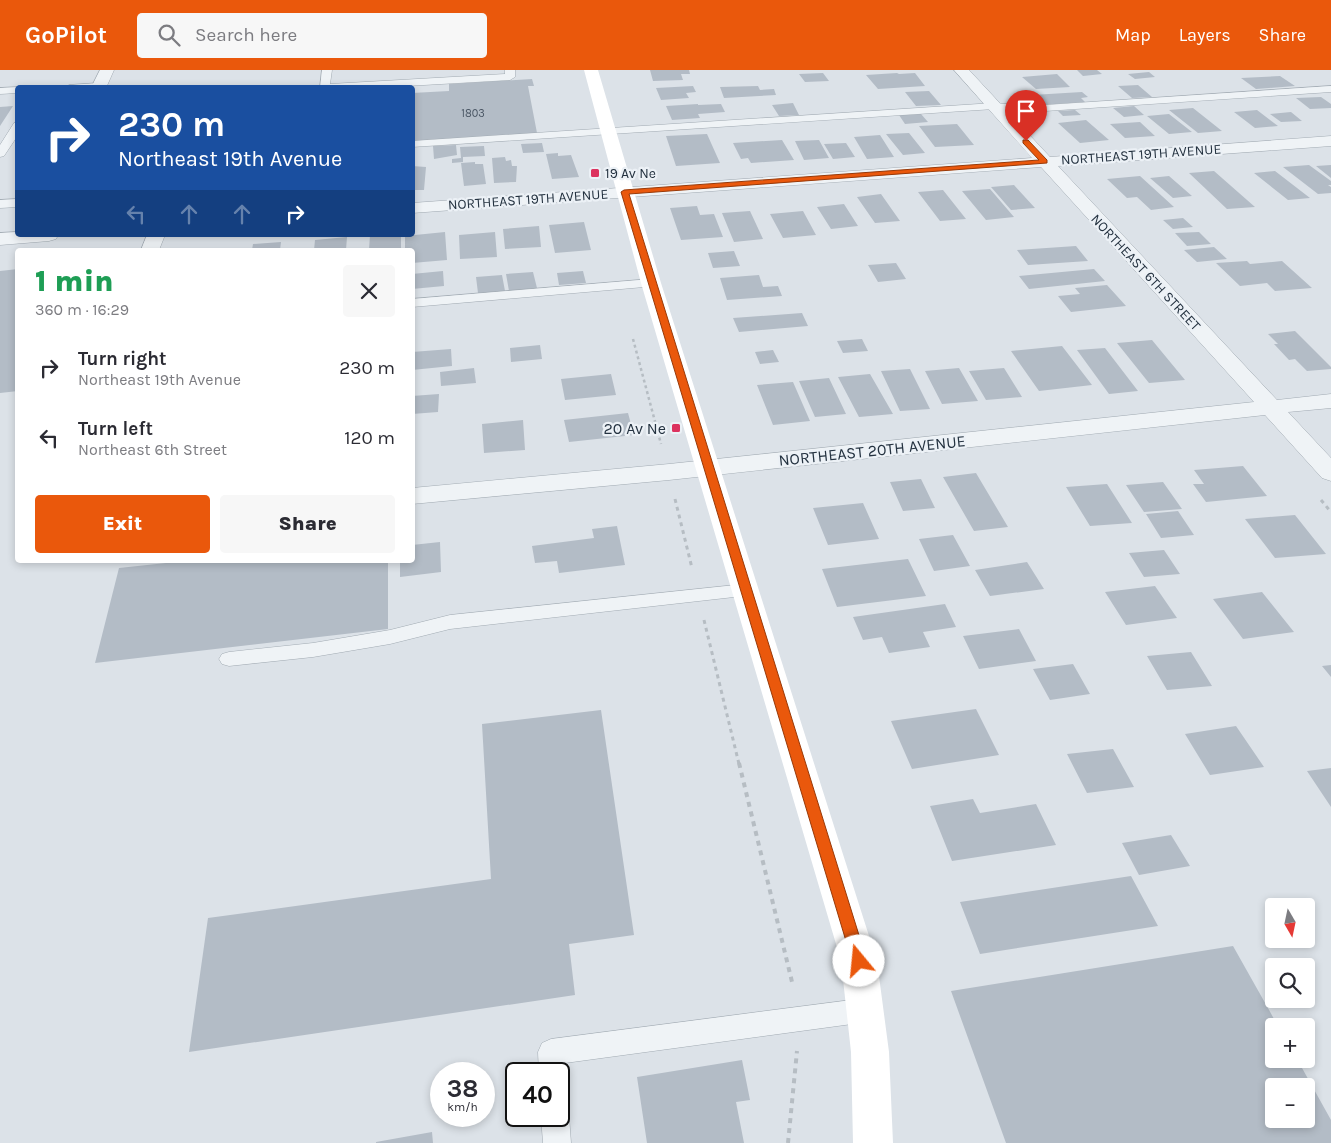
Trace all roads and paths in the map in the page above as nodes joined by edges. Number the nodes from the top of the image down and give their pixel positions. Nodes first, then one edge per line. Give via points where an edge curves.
1 (107, 70) edge
2 (327, 70) edge
3 (510, 70) edge
4 (591, 70) edge
5 (961, 70) edge
6 (99, 85) edge
7 (325, 85) edge
8 (362, 85) edge
9 (1331, 88) edge
10 (15, 90) edge
11 (0, 91) edge
12 (994, 106) junction
13 (15, 130) edge
14 (607, 131) junction
15 (1331, 141) edge
16 (415, 144) edge
17 (0, 154) edge
18 (1044, 161) junction
19 (624, 192) junction
20 (15, 203) edge
21 (0, 204) edge
22 (415, 208) edge
23 (15, 237) edge
24 (0, 239) edge
25 (652, 283) junction
26 (415, 303) edge
27 (1331, 401) edge
28 (1270, 407) junction
29 (707, 468) junction
30 (1331, 473) edge
31 (674, 491) dead end
32 (415, 496) edge
33 (745, 590) junction
34 (698, 595) junction
35 (230, 659) dead end
36 (867, 1010) junction
37 (800, 1018) junction
38 (551, 1062) edge
39 (556, 1127) edge
40 (557, 1143) edge
41 (788, 1143) edge
42 (873, 1143) edge

1 - 6 street
2 - 7 lane
3 - 8 lane via 510,77
4 - 14 street
5 - 12 street, NORTHEAST 6TH STREET
9 - 12 lane via 1030,109
10 - 11 lane
12 - 14 lane
12 - 18 street, NORTHEAST 6TH STREET
13 - 17 lane
14 - 16 lane
14 - 19 street
15 - 18 street, NORTHEAST 19TH AVENUE
18 - 19 street, NORTHEAST 19TH AVENUE
18 - 28 street, NORTHEAST 6TH STREET
19 - 22 street, NORTHEAST 19TH AVENUE
19 - 25 street
20 - 21 lane
23 - 24 street
25 - 26 lane
25 - 29 street
27 - 28 street, NORTHEAST 20TH AVENUE
28 - 29 street, NORTHEAST 20TH AVENUE
28 - 30 street, NORTHEAST 6TH STREET
29 - 32 street, NORTHEAST 20TH AVENUE
29 - 33 street
31 - 34 path
33 - 34 lane
33 - 36 street via 859,961
34 - 35 lane via 450,622 313,650
34 - 37 path
36 - 37 lane
36 - 42 street
37 - 38 lane via 551,1052
37 - 41 path
39 - 40 lane

